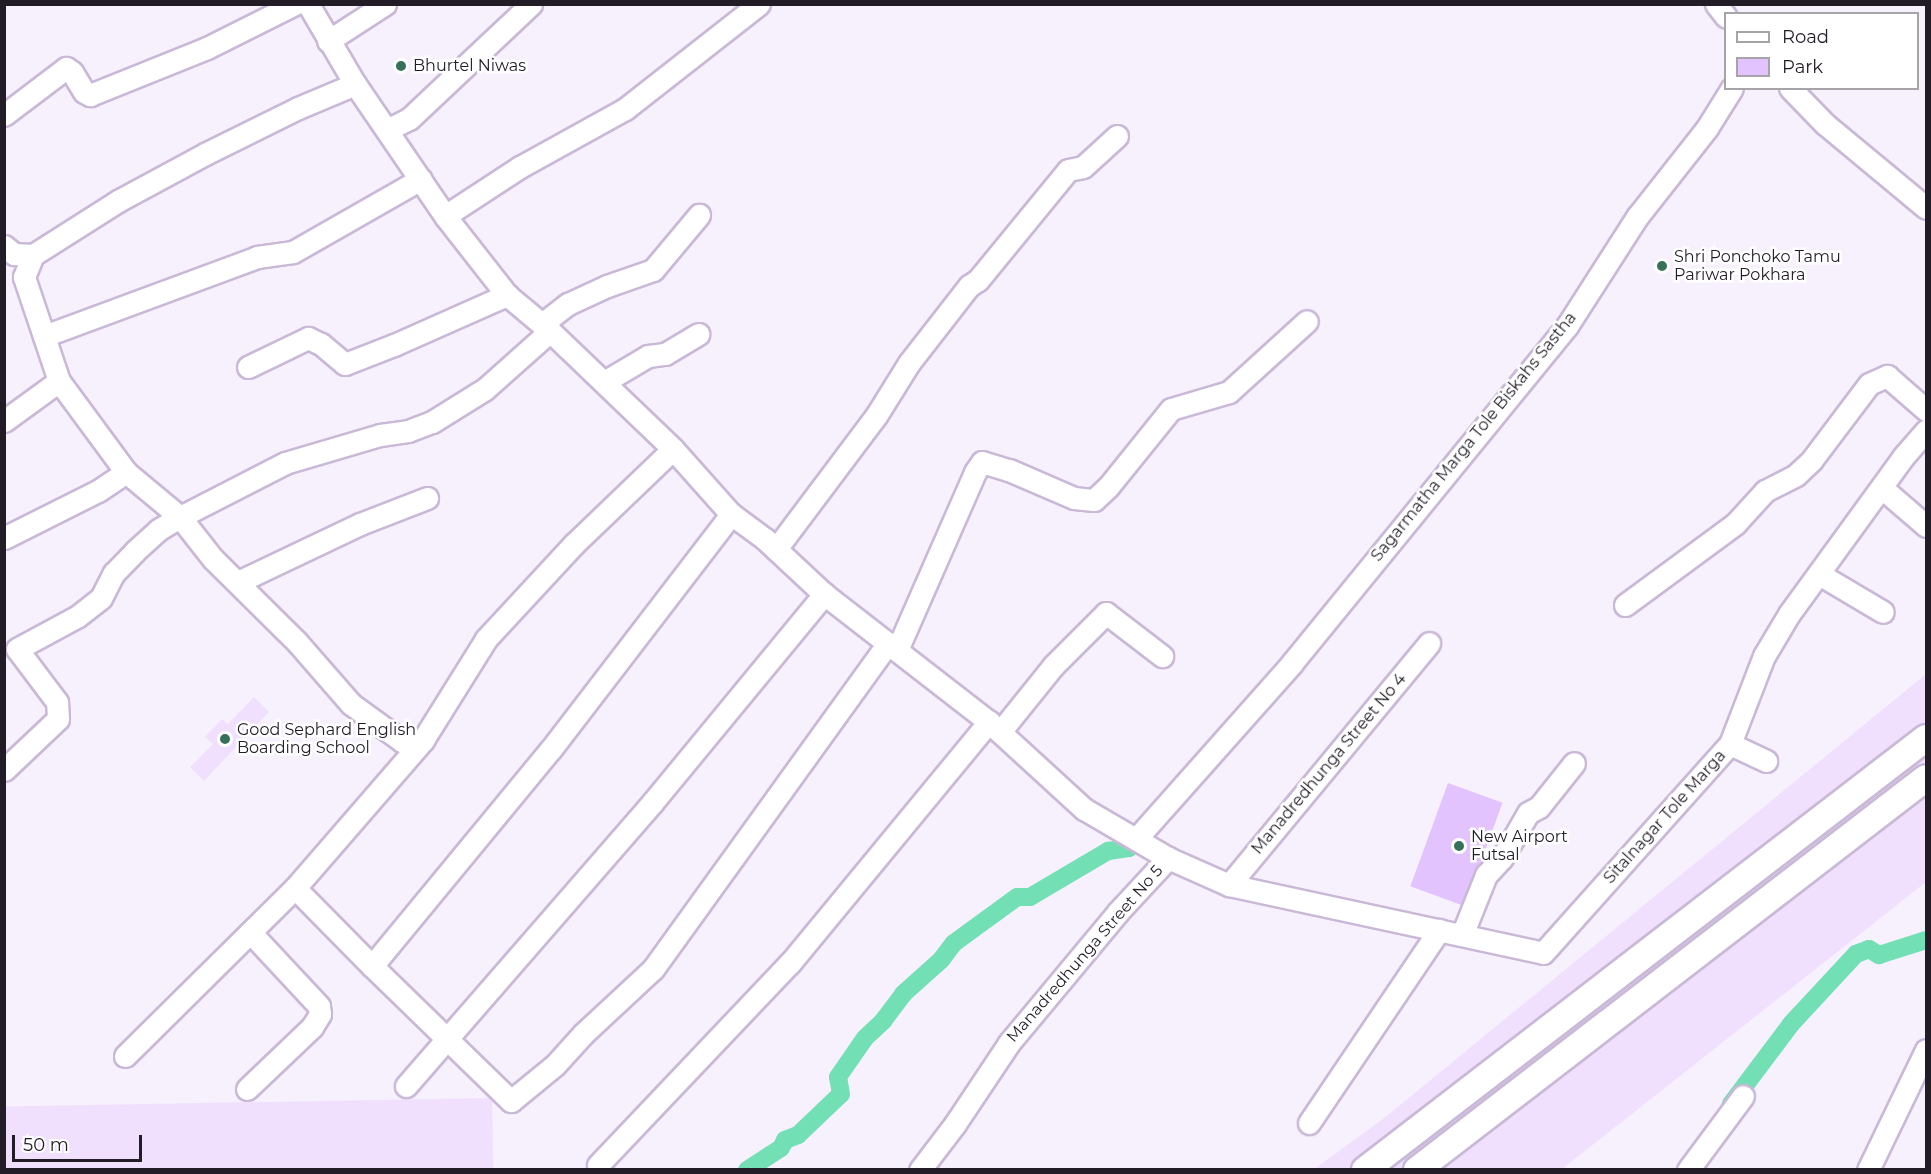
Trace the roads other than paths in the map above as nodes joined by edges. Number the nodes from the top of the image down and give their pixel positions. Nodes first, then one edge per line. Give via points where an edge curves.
1 (295, 4) edge
2 (308, 4) edge
3 (385, 4) edge
4 (531, 4) edge
5 (759, 4) edge
6 (328, 41) junction
7 (355, 84) junction
8 (1731, 90) edge
9 (1792, 90) edge
10 (4, 115) edge
11 (387, 130) junction
12 (1118, 136) dead end
13 (421, 179) junction
14 (1926, 208) edge
15 (699, 215) dead end
16 (445, 216) junction
17 (4, 246) edge
18 (33, 255) junction
19 (507, 295) junction
20 (1306, 321) dead end
21 (546, 327) junction
22 (698, 334) dead end
23 (44, 336) junction
24 (248, 367) dead end
25 (58, 381) junction
26 (604, 382) junction
27 (1926, 410) edge
28 (4, 422) edge
29 (1926, 431) edge
30 (673, 448) junction
31 (126, 472) junction
32 (1882, 488) junction
33 (427, 498) dead end
34 (731, 514) junction
35 (180, 517) junction
36 (1926, 526) edge
37 (4, 538) edge
38 (776, 549) junction
39 (1819, 574) junction
40 (238, 582) junction
41 (824, 594) junction
42 (1625, 605) dead end
43 (1883, 612) dead end
44 (1430, 642) dead end
45 (9, 644) edge
46 (893, 647) junction
47 (1162, 656) dead end
48 (994, 727) junction
49 (1926, 738) edge
50 (423, 740) junction
51 (1730, 744) junction
52 (1766, 761) dead end
53 (1574, 763) dead end
54 (4, 770) edge
55 (1926, 777) edge
56 (1136, 839) junction
57 (1168, 858) junction
58 (1229, 885) junction
59 (295, 888) junction
60 (1439, 930) junction
61 (250, 932) junction
62 (1462, 935) junction
63 (372, 966) junction
64 (449, 1039) junction
65 (1926, 1050) edge
66 (125, 1056) dead end
67 (406, 1086) dead end
68 (247, 1089) dead end
69 (1743, 1096) dead end
70 (1309, 1123) dead end
71 (598, 1165) dead end
72 (921, 1170) edge
73 (1365, 1170) edge
74 (1417, 1170) edge
75 (1688, 1170) edge
76 (1868, 1170) edge

1 - 10 street via 207,48 90,95 66,68
2 - 6 street
3 - 6 street
4 - 11 street via 409,118
5 - 16 street via 625,109 520,167
6 - 7 street
7 - 11 street
7 - 18 street via 205,154 118,201
8 - 56 street, Sagarmatha Marga Tole Biskahs Sastha via 1707,128 1637,217 1567,326 1292,663
9 - 14 street via 1825,124
11 - 13 street
12 - 38 street via 1083,167 1068,170 969,286
13 - 16 street
13 - 23 street via 293,252 257,256
15 - 21 street via 653,270 568,304
16 - 19 street
17 - 18 street via 14,254
18 - 23 street via 24,277
19 - 21 street
19 - 24 street via 345,364 308,338
20 - 46 street via 1229,392 1171,409 1094,500 1074,498 982,462
21 - 26 street
21 - 35 street via 485,388 432,422 294,460
22 - 26 street via 665,354 648,356
23 - 25 street
25 - 28 street
25 - 31 street
26 - 30 street
27 - 42 street via 1887,376 1869,384 1796,475 1766,491 1735,525
29 - 32 street, Sitalnagar Tole Marga
30 - 34 street
30 - 50 street via 574,544 486,639
31 - 35 street
31 - 37 street via 98,491
32 - 36 street
32 - 39 street, Sitalnagar Tole Marga
33 - 40 street via 360,524
34 - 38 street
34 - 63 street via 551,749
35 - 40 street via 213,559
35 - 45 street via 135,551 114,573 101,598 78,616
38 - 41 street
39 - 43 street
39 - 51 street, Sitalnagar Tole Marga via 1764,656
40 - 50 street via 351,704 402,741
41 - 46 street
41 - 64 street via 652,803
44 - 58 street, Manadredhunga Street No 4
45 - 54 street via 57,702 58,718
46 - 48 street
46 - 64 street via 653,969 555,1065 511,1101
47 - 48 street via 1106,613
48 - 56 street via 1084,808
48 - 71 street via 790,963
49 - 73 street
50 - 59 street
51 - 52 street
51 - 62 street, Sitalnagar Tole Marga via 1543,953
53 - 62 street via 1539,807 1528,813 1502,858 1486,875
55 - 74 street
56 - 57 street
57 - 58 street
57 - 72 street, Manadredhunga Street No 5 via 1009,1043
58 - 60 street
59 - 61 street
59 - 63 street
60 - 62 street
60 - 70 street
61 - 66 street
61 - 68 street via 319,1006 320,1014 312,1027
63 - 64 street
64 - 67 street
65 - 76 street
69 - 75 street

